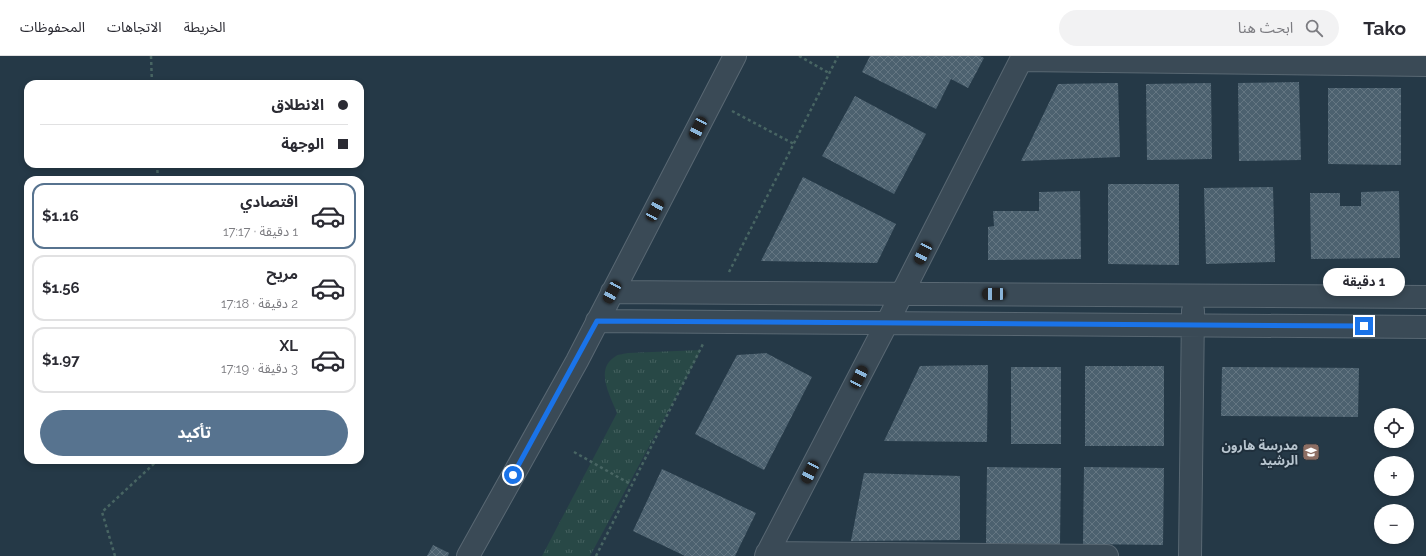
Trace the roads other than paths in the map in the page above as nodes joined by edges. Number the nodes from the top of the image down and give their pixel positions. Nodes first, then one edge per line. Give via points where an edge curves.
1 (735, 56) edge
2 (1022, 58) edge
3 (1426, 65) edge
4 (612, 292) junction
5 (902, 294) junction
6 (1193, 296) junction
7 (1426, 297) edge
8 (597, 321) junction
9 (887, 323) junction
10 (1192, 325) junction
11 (1426, 327) edge
12 (767, 555) edge
13 (468, 556) edge
14 (1107, 556) edge
15 (1190, 556) edge

1 - 4 street
2 - 3 street
2 - 5 street
4 - 5 street
4 - 8 street
5 - 6 street
5 - 9 street
6 - 7 street
6 - 10 street
8 - 9 street
8 - 13 street
9 - 10 street
9 - 12 street
10 - 11 street
10 - 15 street
12 - 14 street

